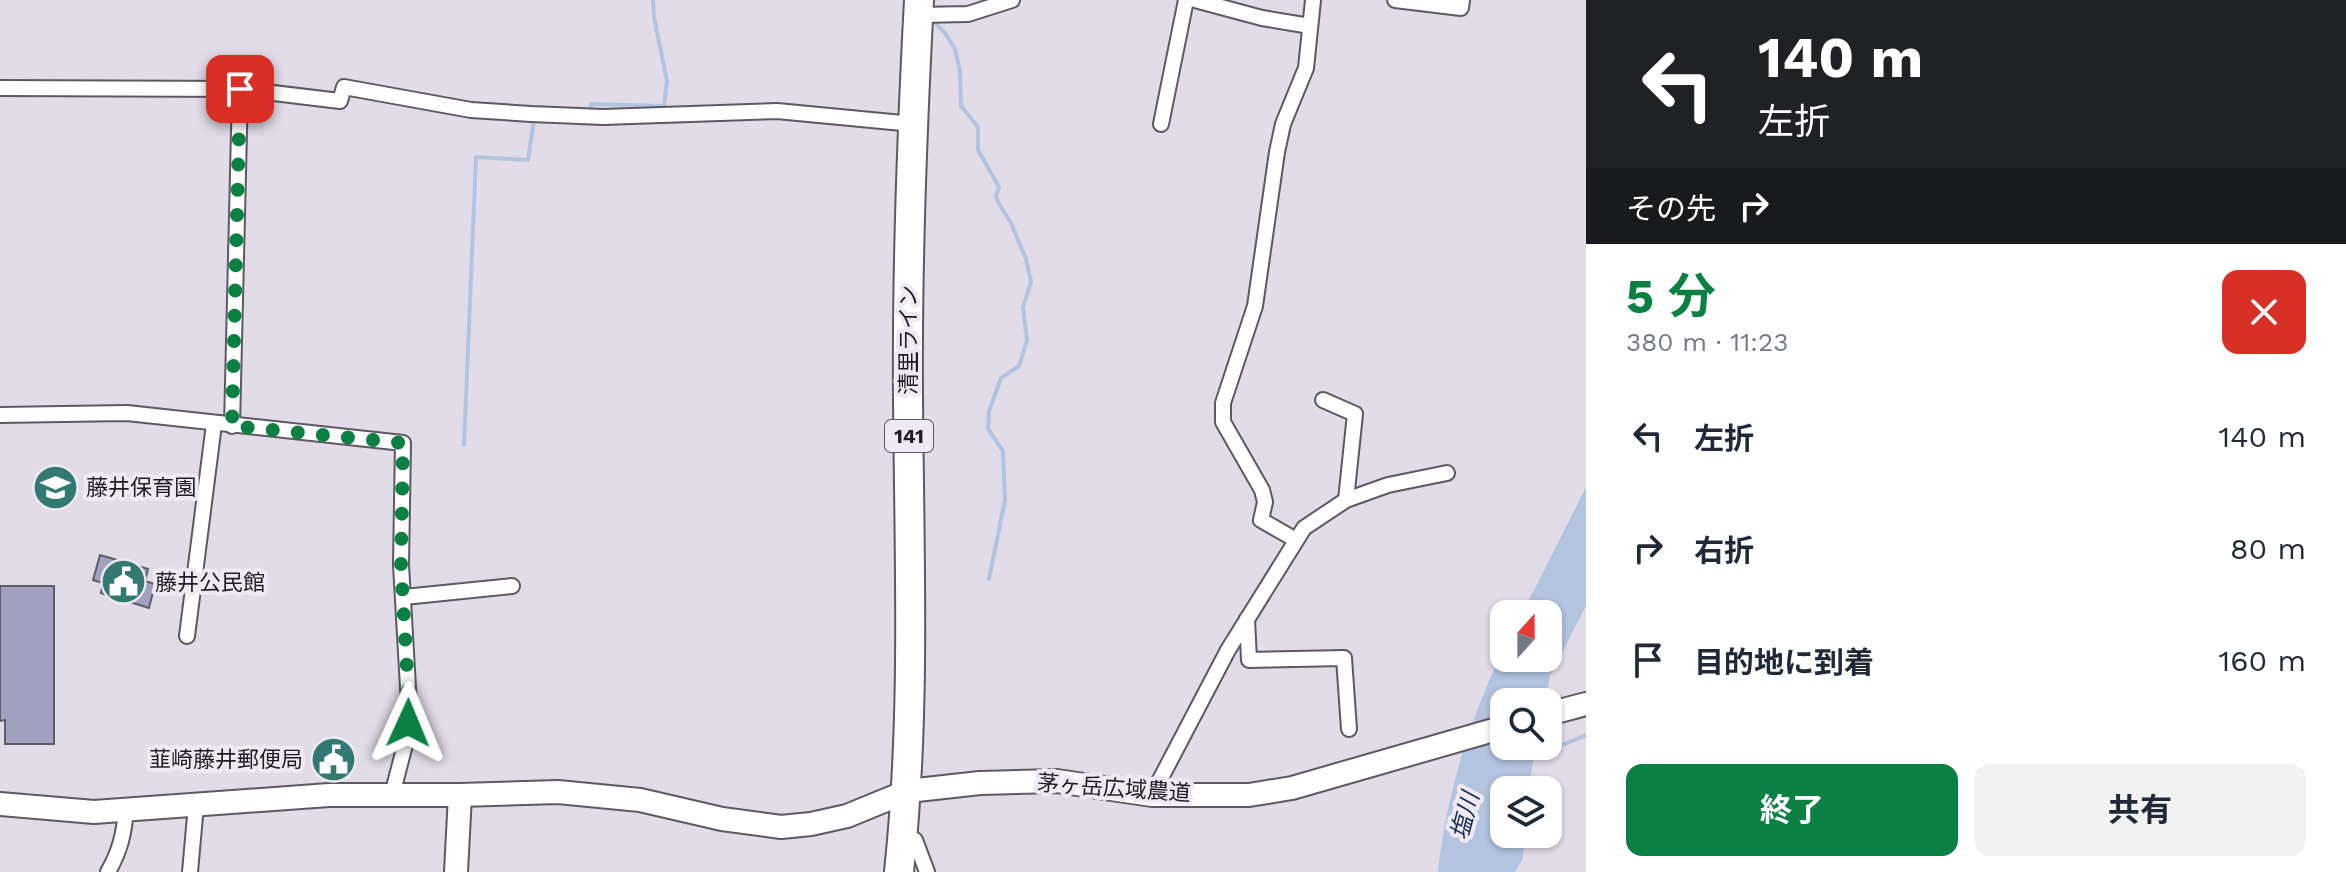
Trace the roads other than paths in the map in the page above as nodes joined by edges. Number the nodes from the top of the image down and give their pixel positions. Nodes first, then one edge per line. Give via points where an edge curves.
1 (1012, 0) edge
2 (1186, 0) edge
3 (1195, 0) edge
4 (1313, 0) edge
5 (1395, 0) edge
6 (1462, 0) edge
7 (919, 7) edge
8 (1310, 26) junction
9 (0, 88) edge
10 (240, 89) junction
11 (913, 124) junction
12 (1161, 124) dead end
13 (1323, 400) dead end
14 (0, 415) edge
15 (214, 424) junction
16 (232, 426) junction
17 (1447, 473) dead end
18 (1346, 500) junction
19 (1296, 540) junction
20 (512, 586) dead end
21 (404, 597) junction
22 (1247, 619) junction
23 (187, 636) dead end
24 (1586, 704) edge
25 (1562, 710) edge
26 (1349, 729) dead end
27 (1490, 731) edge
28 (908, 791) junction
29 (392, 795) junction
30 (460, 795) junction
31 (1152, 795) junction
32 (0, 804) edge
33 (196, 805) junction
34 (126, 810) junction
35 (903, 834) junction
36 (108, 872) edge
37 (190, 872) edge
38 (456, 872) edge
39 (899, 872) edge
40 (927, 872) edge

1 - 7 street via 968,14
2 - 12 street
3 - 8 street
4 - 8 street
5 - 6 street via 1461,8
7 - 11 highway, 清里ライン / 141
8 - 19 street via 1306,68 1277,152 1255,306 1223,403 1223,422 1262,490 1261,520
9 - 10 street
10 - 11 street via 340,101 344,87 471,110 545,115 777,111
10 - 16 street
11 - 28 highway, 清里ライン / 141
13 - 18 street via 1355,414
14 - 15 street via 127,413
15 - 16 street
15 - 23 street
16 - 21 street via 403,443
17 - 18 street
18 - 19 street via 1304,528
19 - 22 street
20 - 21 street
21 - 29 street via 409,705
22 - 26 street via 1249,660 1344,658
22 - 31 street
24 - 25 street
27 - 31 street, 茅ヶ岳広域農道 via 1292,788 1249,795
28 - 30 street, 茅ヶ岳広域農道 via 847,816 781,827 607,795
28 - 31 street, 茅ヶ岳広域農道 via 1057,781
28 - 35 highway, 清里ライン / 141
29 - 30 street, 茅ヶ岳広域農道
29 - 33 street, 茅ヶ岳広域農道
30 - 38 street
32 - 34 street, 茅ヶ岳広域農道
33 - 34 street, 茅ヶ岳広域農道
33 - 37 street
34 - 36 street via 122,844
35 - 39 highway, 清里ライン / 141
35 - 40 street via 915,840

